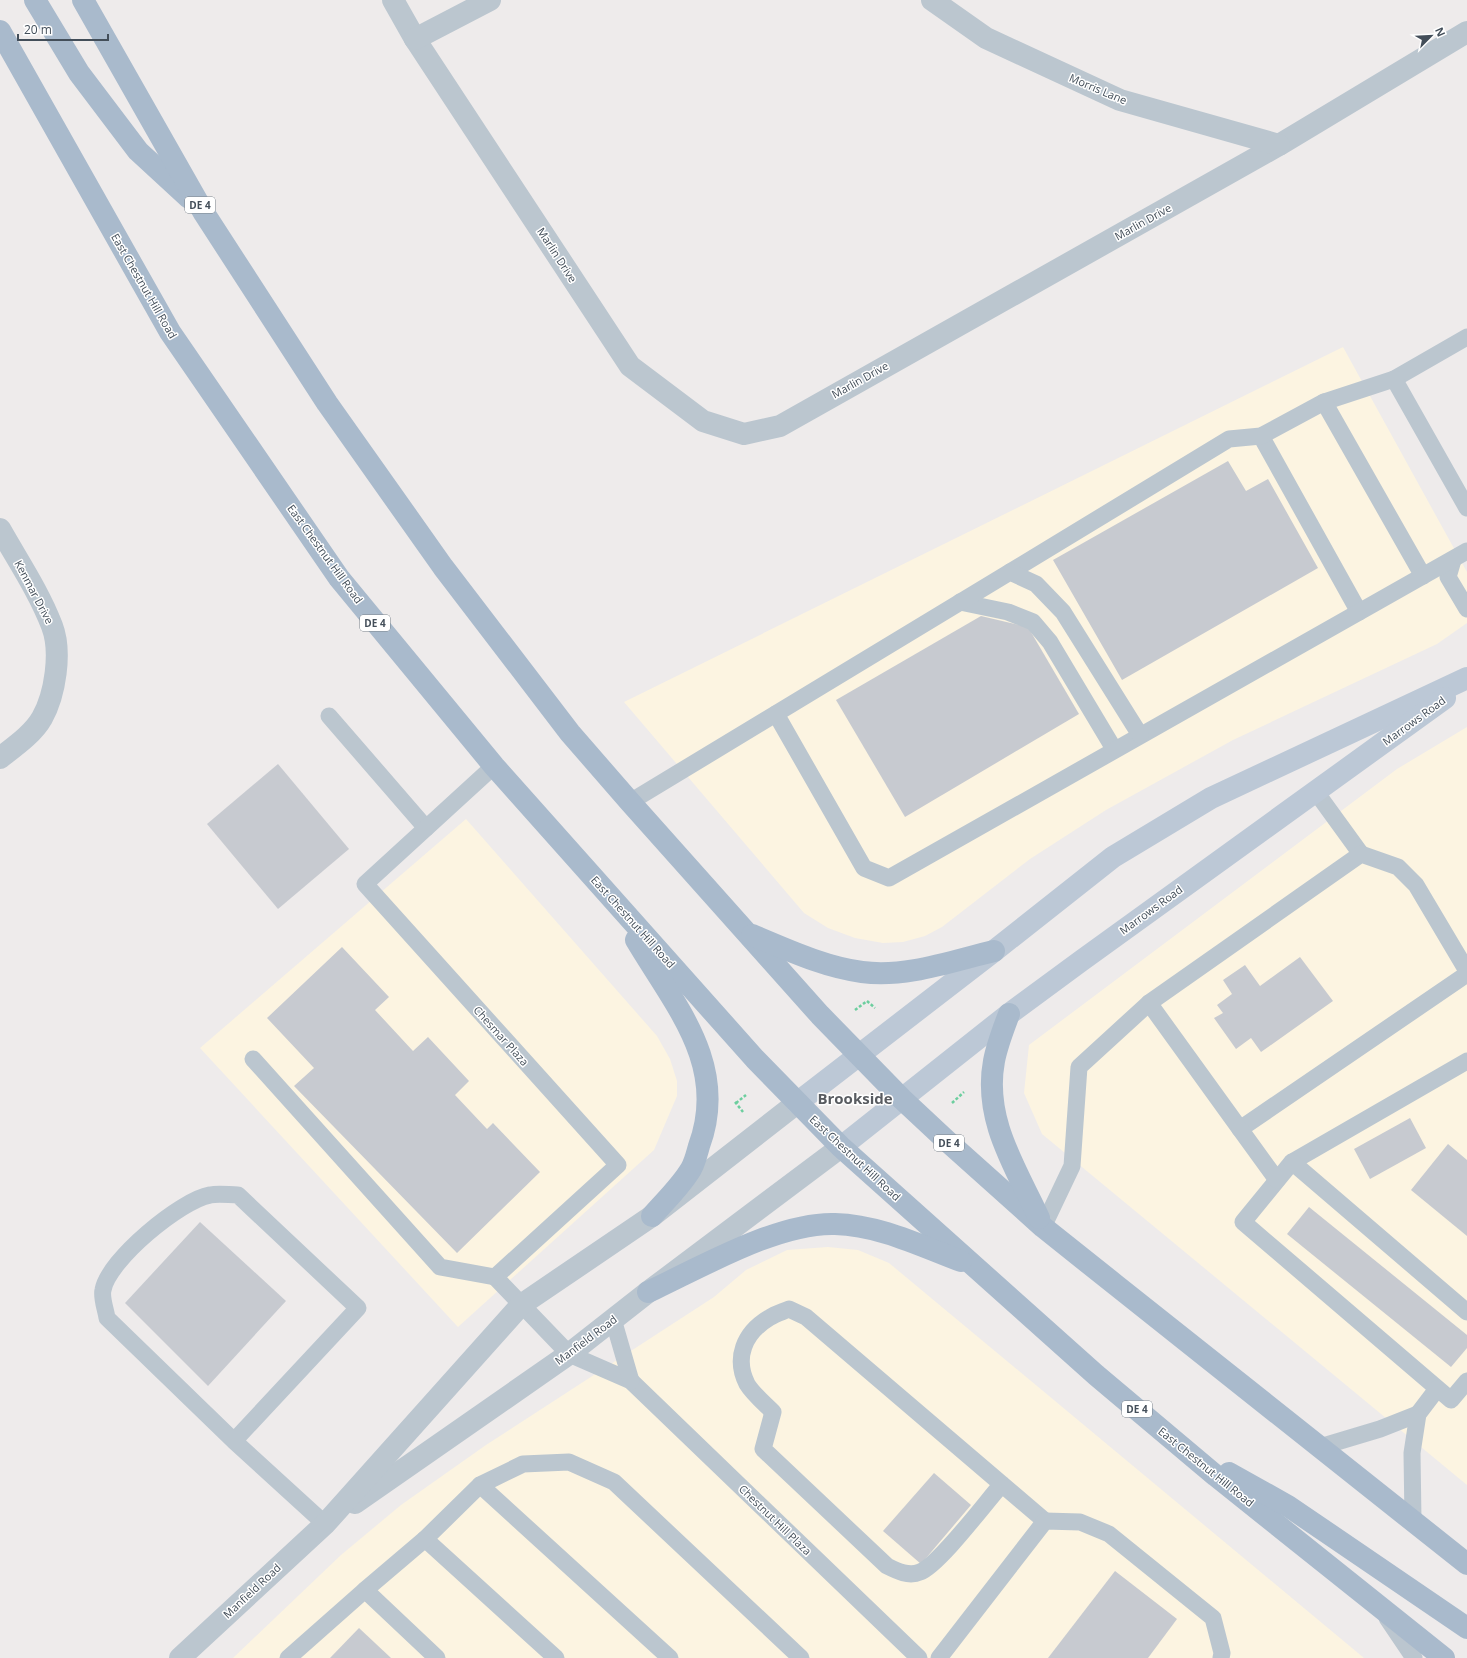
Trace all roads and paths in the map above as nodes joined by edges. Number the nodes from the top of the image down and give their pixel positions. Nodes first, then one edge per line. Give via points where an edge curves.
1 (35, 0) edge
2 (82, 0) edge
3 (393, 0) edge
4 (490, 0) edge
5 (932, 0) edge
6 (0, 31) edge
7 (1467, 32) edge
8 (415, 39) junction
9 (1279, 145) junction
10 (204, 213) junction
11 (1467, 337) edge
12 (1394, 379) junction
13 (1324, 402) junction
14 (1261, 436) junction
15 (1467, 508) edge
16 (0, 530) edge
17 (1462, 559) edge
18 (1010, 572) junction
19 (1423, 576) junction
20 (960, 602) junction
21 (1467, 609) edge
22 (1359, 612) junction
23 (1467, 678) edge
24 (1467, 682) edge
25 (776, 714) junction
26 (329, 716) dead end
27 (1140, 735) junction
28 (1114, 750) junction
29 (0, 758) edge
30 (494, 766) junction
31 (1316, 792) junction
32 (630, 802) junction
33 (426, 828) junction
34 (1360, 854) junction
35 (608, 894) junction
36 (747, 933) junction
37 (994, 951) junction
38 (1467, 971) edge
39 (1467, 974) edge
40 (1149, 1004) junction
41 (855, 1010) dead end
42 (878, 1010) dead end
43 (1009, 1014) junction
44 (859, 1055) junction
45 (253, 1059) dead end
46 (1467, 1062) edge
47 (964, 1092) dead end
48 (746, 1095) dead end
49 (902, 1099) junction
50 (736, 1103) dead end
51 (797, 1103) junction
52 (952, 1103) dead end
53 (1240, 1129) junction
54 (841, 1147) junction
55 (1292, 1162) junction
56 (1277, 1180) junction
57 (652, 1216) junction
58 (1043, 1227) junction
59 (975, 1267) junction
60 (495, 1277) junction
61 (648, 1292) junction
62 (521, 1305) junction
63 (1467, 1312) edge
64 (614, 1319) junction
65 (569, 1354) junction
66 (631, 1381) junction
67 (1467, 1381) edge
68 (1437, 1389) junction
69 (1418, 1414) junction
70 (234, 1441) junction
71 (1178, 1444) junction
72 (1320, 1447) junction
73 (1002, 1484) junction
74 (480, 1485) junction
75 (1413, 1520) junction
76 (1045, 1521) junction
77 (325, 1524) junction
78 (424, 1539) junction
79 (1467, 1564) edge
80 (365, 1590) junction
81 (1376, 1604) junction
82 (1467, 1628) edge
83 (1224, 1656) edge
84 (180, 1658) edge
85 (288, 1658) edge
86 (437, 1658) edge
87 (556, 1658) edge
88 (670, 1658) edge
89 (801, 1658) edge
90 (919, 1658) edge
91 (939, 1658) edge
92 (1414, 1658) edge
93 (1444, 1658) edge

1 - 10 main road via 79,73 138,151
2 - 10 main road, DE 4
3 - 8 street, Marlin Drive
4 - 8 street
5 - 9 street, Morris Lane via 986,38 1120,100
6 - 30 main road, East Chestnut Hill Road / DE 4 via 170,332 339,578
7 - 9 street, Marlin Drive
8 - 9 street, Marlin Drive via 630,366 704,421 744,434 780,426
10 - 32 main road, DE 4 via 326,403 443,567 570,733
11 - 12 lane
12 - 13 lane
12 - 15 lane
13 - 14 lane
13 - 19 lane
14 - 18 lane via 1229,439
14 - 22 lane
16 - 29 street, Kenmar Drive via 53,628 56,658 54,690 41,719 19,743
17 - 19 lane
17 - 21 lane via 1448,577
18 - 20 lane
18 - 27 lane via 1036,584 1063,612
19 - 22 lane
20 - 25 lane
20 - 28 lane via 1008,612 1033,622 1050,642
22 - 27 lane
23 - 37 street, Marrows Road via 1211,798 1113,856
24 - 31 street, Marrows Road
25 - 28 lane via 864,868 888,878
25 - 32 lane
26 - 33 lane
27 - 28 lane
30 - 33 lane, Chesmar Plaza
30 - 35 main road, East Chestnut Hill Road / DE 4
31 - 34 lane
31 - 43 street, Marrows Road
32 - 36 main road, DE 4
33 - 60 lane, Chesmar Plaza via 365,884 618,1166
34 - 38 lane via 1398,867 1416,885
34 - 40 lane
35 - 51 main road, East Chestnut Hill Road / DE 4
35 - 57 main road via 685,1019 698,1044 706,1072 705,1129 691,1169
36 - 37 main road via 823,963 863,972 909,971
36 - 44 main road, DE 4
37 - 44 street, Marrows Road
39 - 53 lane
40 - 53 lane
40 - 58 lane via 1080,1067 1072,1166
41 - 42 path via 867,1001
43 - 49 street, Marrows Road
43 - 58 main road via 994,1061 992,1103 1001,1139
44 - 49 main road, DE 4
44 - 51 street, Marrows Road
45 - 60 lane via 440,1267
46 - 55 lane
47 - 52 path
48 - 50 path
49 - 54 street, Marrows Road
49 - 58 main road, DE 4
51 - 54 main road, East Chestnut Hill Road / DE 4
51 - 57 street, Manfield Road
53 - 56 lane
54 - 59 main road, East Chestnut Hill Road / DE 4
54 - 61 street, Manfield Road
55 - 56 lane
55 - 63 lane
56 - 68 lane via 1243,1222
57 - 62 street, Manfield Road
58 - 72 main road, DE 4
59 - 61 main road via 867,1228 835,1224 798,1228 762,1239
59 - 71 main road, East Chestnut Hill Road / DE 4 via 1096,1376
60 - 62 lane
61 - 64 street, Manfield Road
62 - 65 lane
62 - 77 street, Manfield Road
64 - 65 street, Manfield Road
64 - 66 lane
65 - 66 lane
65 - 77 street, Manfield Road
66 - 90 lane, Chestnut Hill Plaza
67 - 68 lane via 1451,1400
68 - 69 lane
69 - 72 lane via 1380,1429
69 - 75 lane via 1412,1453
70 - 70 lane via 358,1308 238,1195 210,1195 176,1211 151,1230 125,1255 102,1291 107,1318
70 - 77 lane
71 - 81 main road, East Chestnut Hill Road / DE 4
71 - 82 main road via 1288,1506
72 - 75 main road, DE 4
73 - 73 lane via 806,1317 789,1310 769,1318 753,1330 742,1348 740,1366 748,1386 773,1412 763,1449 887,1566 905,1574 920,1572 940,1556
73 - 76 lane
74 - 78 lane
74 - 88 lane
74 - 89 lane via 523,1464 569,1462 614,1482
75 - 79 main road, DE 4
76 - 83 lane via 1080,1522 1109,1534 1213,1618
76 - 91 lane
77 - 84 street, Manfield Road
78 - 80 lane
78 - 87 lane
80 - 85 lane
80 - 86 lane
81 - 92 lane
81 - 93 main road, East Chestnut Hill Road / DE 4

